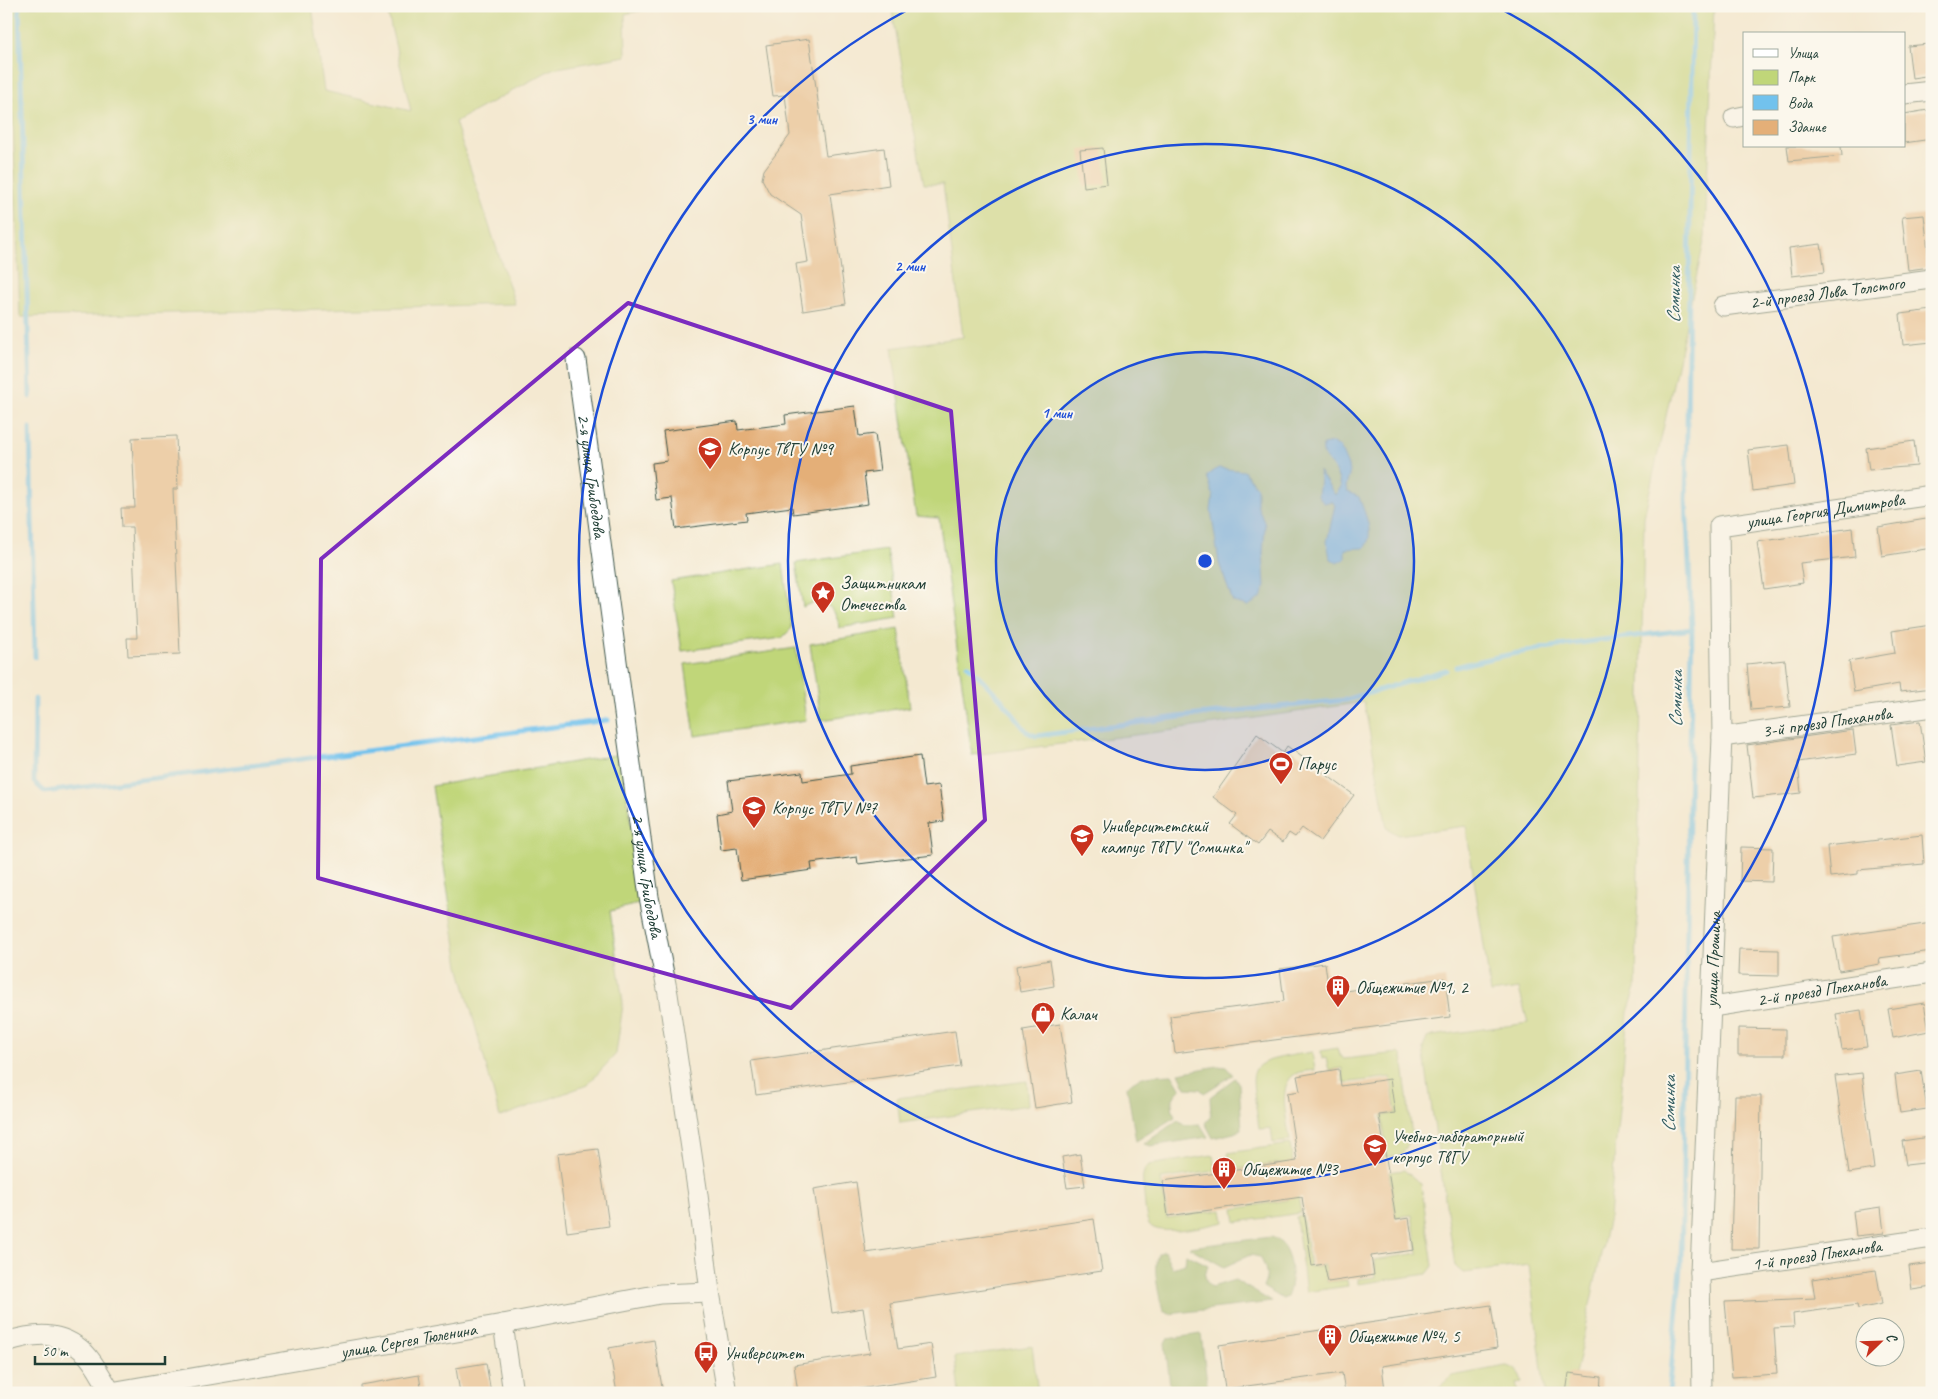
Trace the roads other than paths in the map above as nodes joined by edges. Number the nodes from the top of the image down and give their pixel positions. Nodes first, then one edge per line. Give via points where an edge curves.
1 (1932, 91) edge
2 (1906, 94) edge
3 (1932, 279) edge
4 (1723, 306) dead end
5 (576, 359) dead end
6 (1932, 495) edge
7 (1719, 526) joint
8 (1932, 707) edge
9 (1722, 737) junction
10 (1932, 973) edge
11 (1712, 1007) junction
12 (1932, 1238) edge
13 (1700, 1272) junction
14 (710, 1292) junction
15 (503, 1324) junction
16 (6, 1342) edge
17 (108, 1392) edge
18 (513, 1393) edge
19 (727, 1393) edge
20 (1702, 1393) edge

1 - 2 street
3 - 4 street, 2-й проезд Льва Толстого
5 - 14 street, 2-я улица Грибоедова via 649,897 668,994
6 - 7 street, улица Георгия Димитрова
7 - 9 street, улица Прошина
8 - 9 street, 3-й проезд Плеханова
9 - 11 street, улица Прошина
10 - 11 street, 2-й проезд Плеханова
11 - 13 street, улица Прошина
12 - 13 street, 1-й проезд Плеханова
13 - 20 street, улица Прошина
14 - 15 street, улица Сергея Тюленина via 660,1294
14 - 19 street, 2-я улица Грибоедова
15 - 17 street, улица Сергея Тюленина
15 - 18 street
16 - 17 street via 30,1334 60,1336 86,1354

